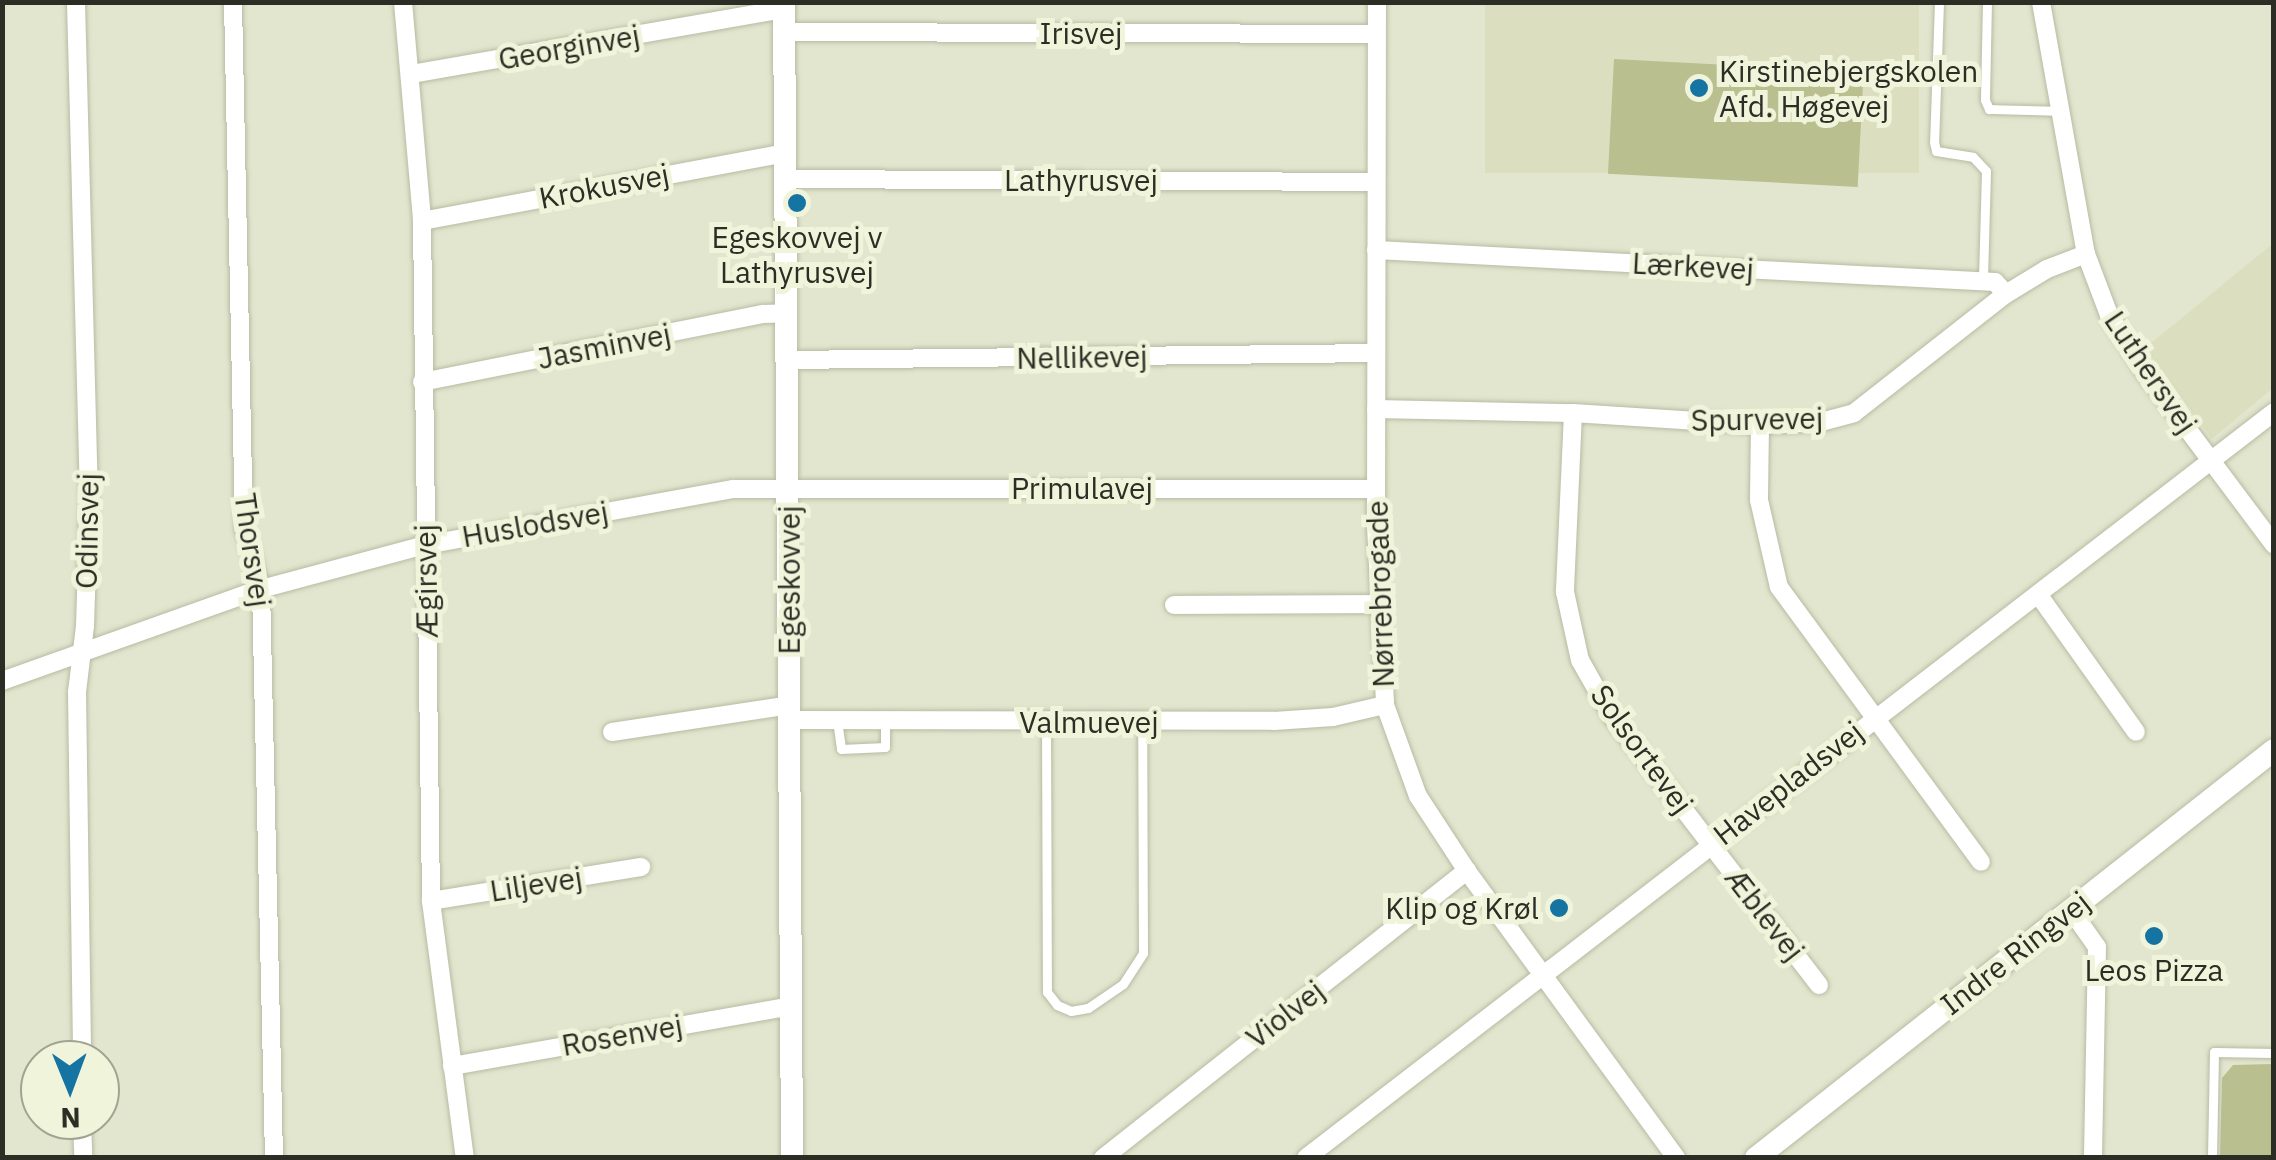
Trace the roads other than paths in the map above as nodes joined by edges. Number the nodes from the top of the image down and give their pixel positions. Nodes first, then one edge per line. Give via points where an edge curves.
1 (76, 2) edge
2 (233, 2) edge
3 (403, 2) edge
4 (1376, 2) edge
5 (1940, 2) edge
6 (1987, 2) edge
7 (2041, 2) edge
8 (784, 15) edge
9 (1376, 34) junction
10 (412, 74) junction
11 (2060, 111) junction
12 (786, 153) junction
13 (786, 178) junction
14 (1376, 182) junction
15 (422, 222) junction
16 (1376, 250) junction
17 (2086, 254) junction
18 (1982, 281) junction
19 (2006, 294) junction
20 (787, 313) junction
21 (1376, 354) junction
22 (788, 360) junction
23 (422, 382) junction
24 (1376, 409) junction
25 (2274, 412) edge
26 (1572, 414) junction
27 (1760, 425) junction
28 (2212, 462) junction
29 (788, 487) junction
30 (1376, 489) junction
31 (425, 545) junction
32 (2274, 545) edge
33 (262, 589) junction
34 (2038, 594) junction
35 (1378, 604) junction
36 (1174, 605) dead end
37 (80, 652) junction
38 (2, 681) edge
39 (1386, 705) junction
40 (791, 712) junction
41 (1872, 718) junction
42 (837, 720) junction
43 (885, 720) junction
44 (1046, 722) junction
45 (1142, 722) junction
46 (612, 732) dead end
47 (2136, 732) dead end
48 (2274, 750) edge
49 (1710, 843) junction
50 (1981, 862) dead end
51 (641, 866) dead end
52 (1467, 871) junction
53 (431, 901) junction
54 (2071, 910) junction
55 (1542, 973) junction
56 (1820, 985) dead end
57 (791, 1006) junction
58 (82, 1040) edge
59 (2274, 1053) edge
60 (452, 1066) junction
61 (274, 1158) edge
62 (464, 1158) edge
63 (792, 1158) edge
64 (1103, 1158) edge
65 (1306, 1158) edge
66 (1676, 1158) edge
67 (1756, 1158) edge
68 (2092, 1158) edge
69 (2212, 1158) edge

1 - 37 street, Odinsvej via 89,500
2 - 33 street, Thorsvej via 244,528
3 - 10 street, Ægirsvej
4 - 9 street, Nørrebrogade
5 - 18 lane via 1934,142 1936,151 1973,157 1986,171
6 - 11 lane via 1988,109
7 - 11 street, Luthersvej
8 - 9 street, Irisvej
8 - 10 street, Georginvej
8 - 12 street, Egeskovvej
9 - 14 street, Nørrebrogade
10 - 15 street, Ægirsvej
11 - 17 street, Luthersvej
12 - 13 street, Egeskovvej
12 - 15 street, Krokusvej
13 - 14 street, Lathyrusvej
13 - 20 street, Egeskovvej
14 - 16 street, Nørrebrogade
15 - 23 street, Ægirsvej
16 - 18 street, Lærkevej
16 - 21 street, Nørrebrogade
17 - 19 street, Spurvevej
17 - 28 street, Luthersvej via 2109,315
18 - 19 street, Lærkevej
19 - 27 street, Spurvevej via 1854,414
20 - 22 street, Egeskovvej
20 - 23 street, Jasminvej
21 - 22 street, Nellikevej
21 - 24 street, Nørrebrogade
22 - 29 street, Egeskovvej
23 - 31 street, Ægirsvej
24 - 26 street, Spurvevej
24 - 30 street, Nørrebrogade
25 - 28 street, Havepladsvej
26 - 27 street, Spurvevej
26 - 49 street, Solsortevej via 1565,592 1580,660 1611,715
27 - 41 street via 1759,500 1779,587
28 - 32 street, Luthersvej
28 - 34 street, Havepladsvej
29 - 30 street, Primulavej
29 - 31 street, Huslodsvej via 733,488
29 - 40 street, Egeskovvej
30 - 35 street, Nørrebrogade
31 - 33 street, Huslodsvej
31 - 53 street, Ægirsvej
33 - 37 street, Huslodsvej
33 - 61 street, Thorsvej
34 - 41 street, Havepladsvej
34 - 47 street
35 - 36 street
35 - 39 street, Nørrebrogade
37 - 38 street, Huslodsvej
37 - 58 street, Odinsvej
39 - 45 street, Valmuevej via 1294,720
39 - 52 street, Nørrebrogade via 1418,796
40 - 42 street, Valmuevej
40 - 46 street, Valmuevej
40 - 57 street, Egeskovvej
41 - 49 street, Havepladsvej
41 - 50 street
42 - 43 street, Valmuevej
42 - 43 lane via 838,746 860,749 885,747
43 - 44 street, Valmuevej
44 - 45 street, Valmuevej
44 - 45 lane via 1047,992 1072,1011 1124,984 1143,952
48 - 54 street, Indre Ringvej
49 - 55 street, Havepladsvej
49 - 56 street, Æblevej
51 - 53 street, Liljevej
52 - 55 street, Nørrebrogade
52 - 64 street, Violvej
53 - 60 street, Ægirsvej
54 - 67 street, Indre Ringvej
54 - 68 street via 2097,946
55 - 65 street, Havepladsvej
55 - 66 street, Nørrebrogade
57 - 60 street, Rosenvej
57 - 63 street, Egeskovvej
59 - 69 lane via 2214,1052
60 - 62 street, Ægirsvej

